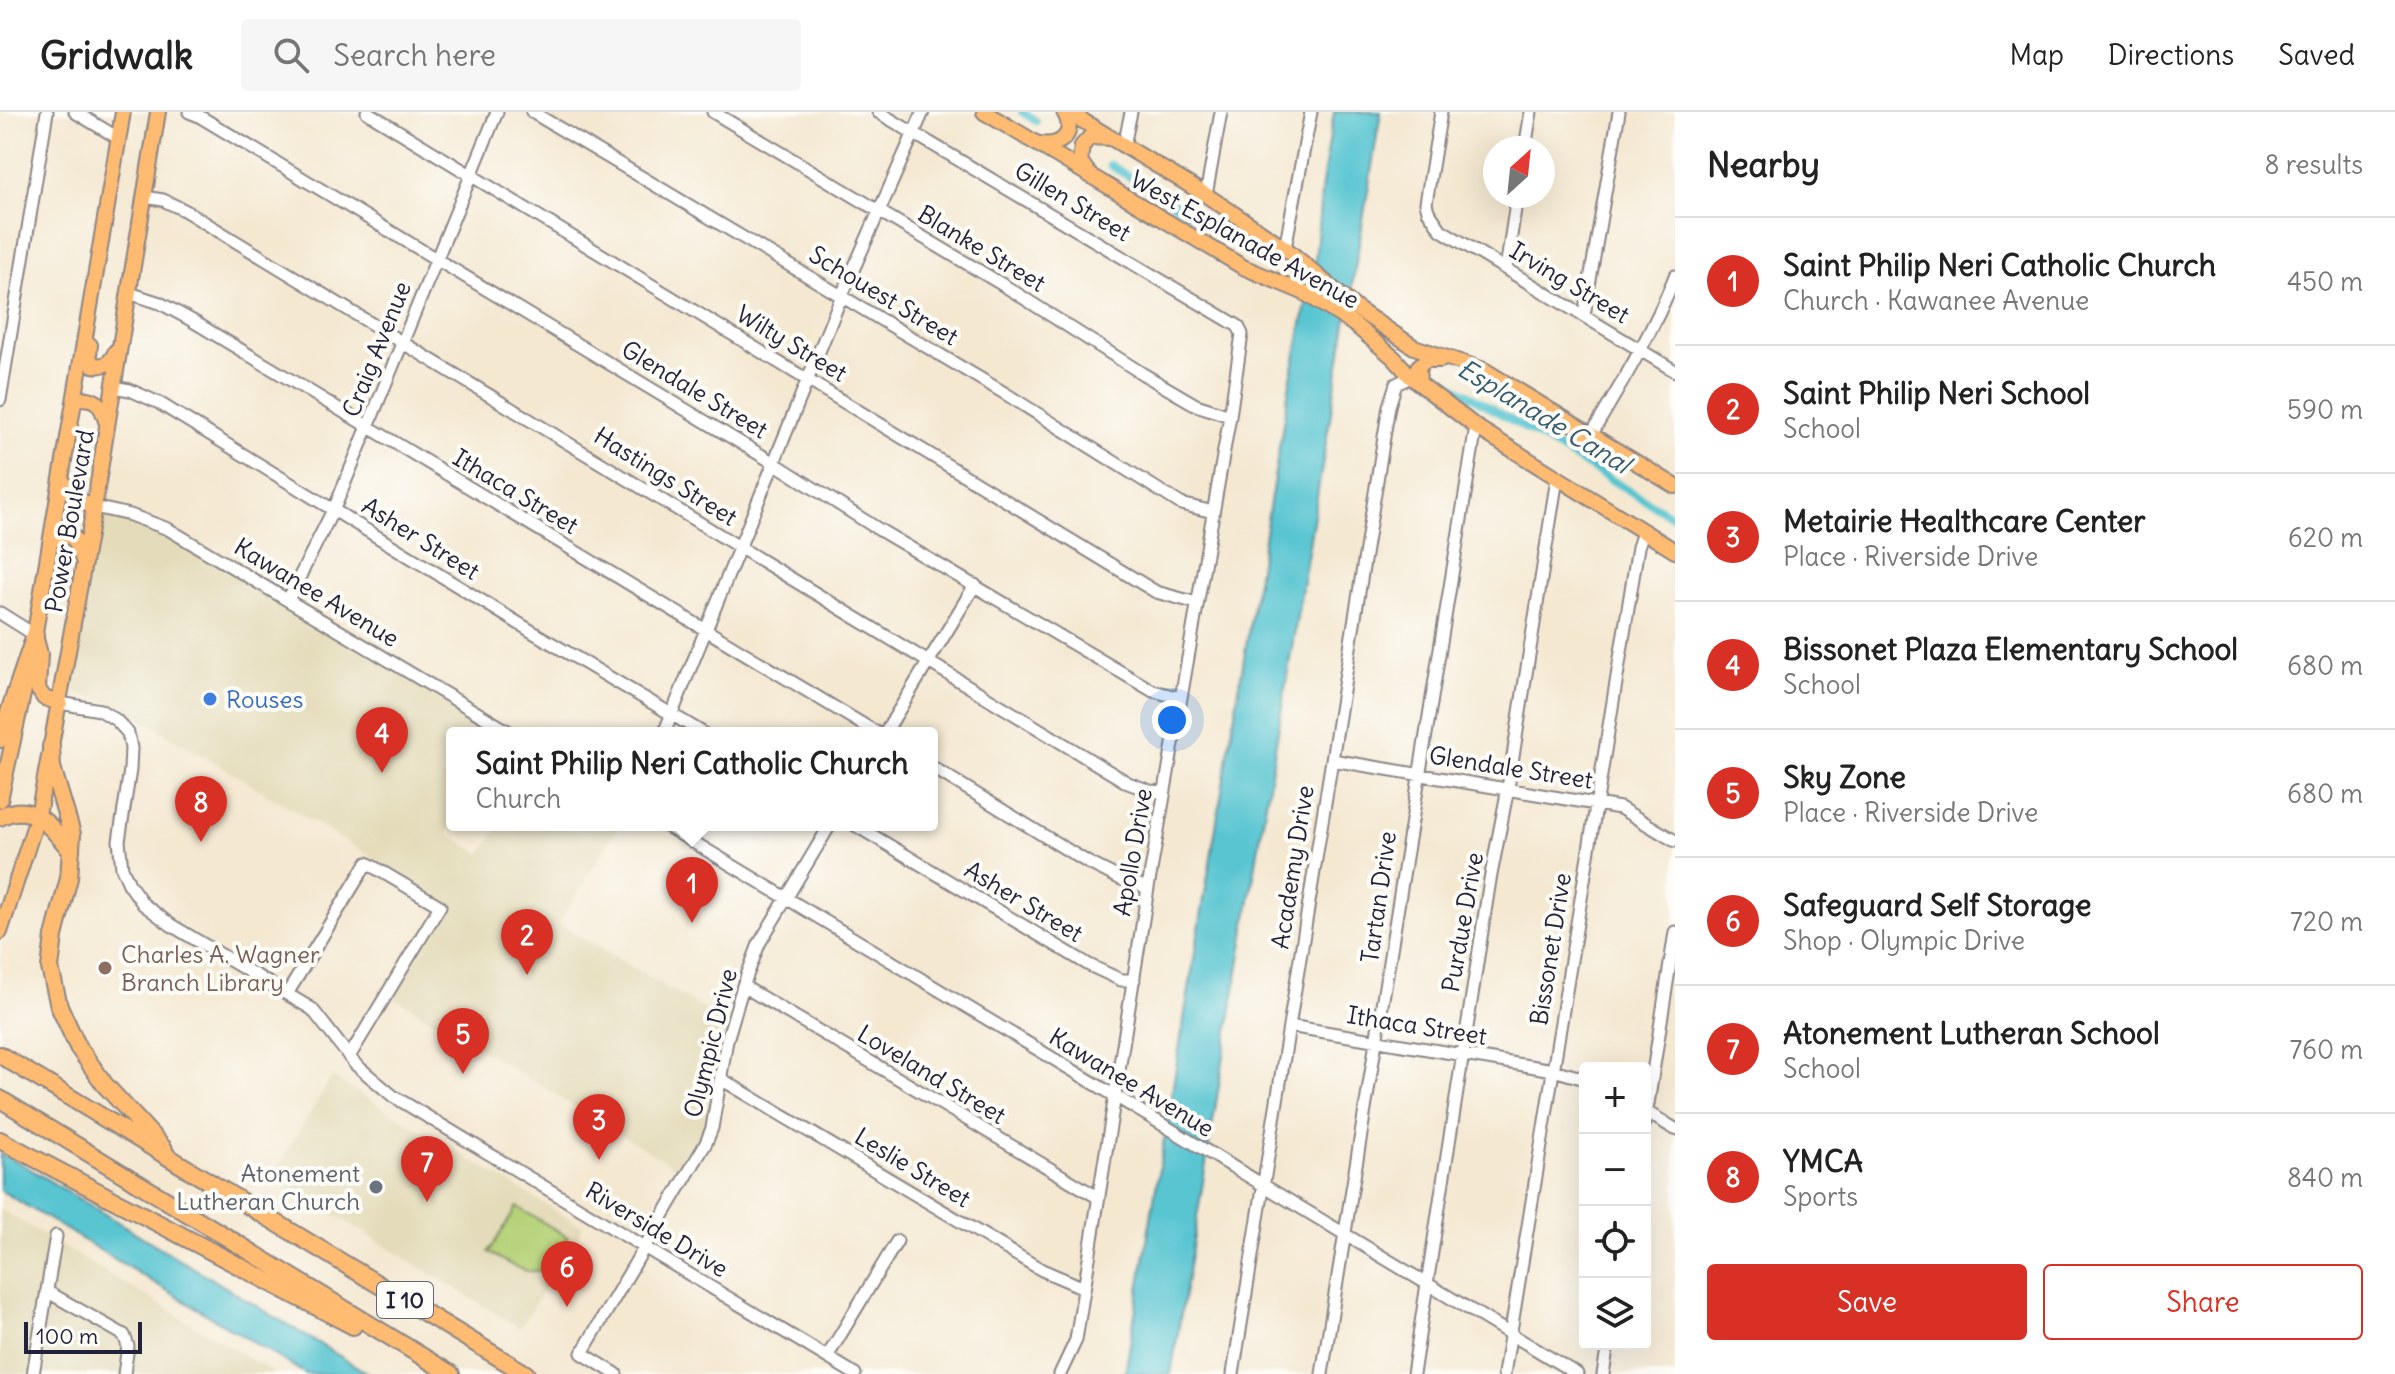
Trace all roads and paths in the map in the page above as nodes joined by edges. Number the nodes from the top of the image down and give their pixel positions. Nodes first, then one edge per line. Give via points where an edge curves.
1 (47, 112) edge
2 (75, 112) edge
3 (123, 112) edge
4 (150, 112) edge
5 (158, 112) edge
6 (189, 112) edge
7 (367, 112) edge
8 (497, 112) edge
9 (532, 112) edge
10 (713, 112) edge
11 (878, 112) edge
12 (923, 112) edge
13 (984, 112) edge
14 (1066, 112) edge
15 (1131, 112) edge
16 (1221, 112) edge
17 (1311, 112) edge
18 (1441, 112) edge
19 (1531, 112) edge
20 (1619, 112) edge
21 (155, 128) junction
22 (913, 133) junction
23 (1527, 136) edge
24 (118, 138) junction
25 (1110, 138) junction
26 (1035, 143) junction
27 (1124, 146) junction
28 (472, 174) junction
29 (1092, 178) junction
30 (1206, 195) junction
31 (144, 197) junction
32 (1515, 208) edge
33 (878, 211) junction
34 (1285, 248) junction
35 (437, 259) junction
36 (1506, 269) junction
37 (1675, 276) edge
38 (129, 293) junction
39 (842, 295) junction
40 (1584, 315) junction
41 (87, 329) junction
42 (1242, 334) joint
43 (403, 343) junction
44 (121, 345) junction
45 (1641, 350) junction
46 (1453, 360) junction
47 (1675, 371) edge
48 (808, 378) junction
49 (1415, 380) junction
50 (113, 387) junction
51 (75, 399) junction
52 (0, 400) edge
53 (1230, 416) junction
54 (107, 426) junction
55 (369, 427) junction
56 (1476, 427) junction
57 (1591, 435) junction
58 (774, 463) junction
59 (1557, 478) junction
60 (62, 480) junction
61 (1675, 486) edge
62 (94, 507) junction
63 (334, 509) junction
64 (1213, 512) junction
65 (1643, 532) junction
66 (52, 541) junction
67 (740, 547) junction
68 (1675, 551) edge
69 (84, 564) junction
70 (975, 585) junction
71 (288, 600) junction
72 (1197, 603) junction
73 (0, 613) edge
74 (706, 631) junction
75 (35, 635) junction
76 (928, 662) junction
77 (39, 670) junction
78 (64, 676) junction
79 (1181, 698) junction
80 (60, 703) junction
81 (671, 714) junction
82 (501, 727) edge
83 (666, 727) edge
84 (693, 727) edge
85 (867, 727) edge
86 (889, 727) edge
87 (0, 739) edge
88 (51, 746) junction
89 (1332, 760) junction
90 (938, 771) edge
91 (1419, 774) junction
92 (1508, 788) junction
93 (1164, 792) junction
94 (0, 800) edge
95 (1595, 803) junction
96 (38, 815) junction
97 (0, 817) edge
98 (675, 831) edge
99 (826, 831) edge
100 (865, 831) edge
101 (1675, 841) edge
102 (71, 851) junction
103 (1148, 888) junction
104 (786, 898) junction
105 (0, 932) edge
106 (1675, 932) edge
107 (1134, 980) junction
108 (743, 986) junction
109 (287, 994) junction
110 (1289, 1026) junction
111 (1377, 1041) junction
112 (0, 1055) edge
113 (1462, 1055) junction
114 (349, 1057) junction
115 (1553, 1070) junction
116 (1579, 1077) edge
117 (721, 1079) junction
118 (1651, 1083) edge
119 (1115, 1096) junction
120 (0, 1099) edge
121 (1651, 1117) edge
122 (1675, 1129) edge
123 (0, 1140) edge
124 (169, 1157) junction
125 (1264, 1187) junction
126 (1099, 1198) junction
127 (56, 1236) dead end
128 (1345, 1236) junction
129 (897, 1241) dead end
130 (645, 1248) junction
131 (1427, 1285) junction
132 (1084, 1288) junction
133 (48, 1292) junction
134 (1510, 1334) junction
135 (1607, 1350) edge
136 (827, 1357) junction
137 (33, 1374) edge
138 (124, 1374) edge
139 (444, 1374) edge
140 (451, 1374) edge
141 (526, 1374) edge
142 (616, 1374) edge
143 (855, 1374) edge
144 (1060, 1374) edge
145 (1233, 1374) edge
146 (1322, 1374) edge
147 (1413, 1374) edge
148 (1504, 1374) edge
149 (1577, 1374) edge
150 (1603, 1374) edge

1 - 52 street
2 - 24 street
3 - 24 main road, Power Boulevard
4 - 21 main road
5 - 21 main road, Power Boulevard
6 - 35 street, Glendale Street
7 - 28 street, Wilty Street
8 - 28 street, Craig Avenue
9 - 39 street, Schouest Street
10 - 33 street, Blanke Street
11 - 22 street, Gillen Street
12 - 22 street
13 - 26 main road, West Esplanade Avenue
14 - 25 main road, West Esplanade Avenue
14 - 26 main road via 1070,126 1062,142
15 - 27 street
16 - 30 street
17 - 34 street
18 - 36 street, Irving Street via 1427,184 1428,211 1441,230
19 - 23 street
20 - 40 street
21 - 31 main road, Power Boulevard
22 - 33 street
22 - 42 street, Gillen Street via 1238,326
24 - 41 main road, Power Boulevard
25 - 27 main road, West Esplanade Avenue
25 - 29 main road via 1090,137 1082,146 1080,161
26 - 29 main road, West Esplanade Avenue
27 - 30 main road, West Esplanade Avenue
28 - 35 street, Craig Avenue
28 - 48 street, Wilty Street
29 - 49 main road, West Esplanade Avenue via 1243,267 1305,293 1355,325
30 - 34 main road, West Esplanade Avenue
31 - 38 main road, Power Boulevard
31 - 43 street, Hastings Street via 184,210
32 - 36 street
33 - 39 street
33 - 53 street, Blanke Street via 1196,405
34 - 46 main road, West Esplanade Avenue via 1357,309 1414,347
35 - 43 street, Craig Avenue
35 - 58 street, Glendale Street
36 - 40 street, Irving Street
37 - 45 street
38 - 44 main road, Power Boulevard
38 - 55 street, Ithaca Street via 191,320
39 - 48 street
39 - 64 street, Schouest Street via 1181,504
40 - 45 street, Irving Street
41 - 44 main road via 93,365 111,362
41 - 51 main road, Power Boulevard
42 - 53 street, Apollo Drive
43 - 55 street, Craig Avenue
43 - 67 street, Hastings Street
44 - 50 main road, Power Boulevard
45 - 47 street, Irving Street
45 - 57 street
46 - 49 main road via 1426,360
46 - 57 main road, West Esplanade Avenue via 1484,370
48 - 58 street
48 - 72 street, Wilty Street via 1156,592
49 - 56 main road, West Esplanade Avenue
49 - 89 street, Academy Drive via 1396,384 1389,406
50 - 54 main road, Power Boulevard
50 - 63 street, Asher Street via 159,403
51 - 54 main road via 97,401
51 - 60 main road, Power Boulevard
53 - 64 street, Apollo Drive
54 - 62 main road, Power Boulevard
55 - 63 street, Craig Avenue
55 - 74 street, Ithaca Street
56 - 59 main road, West Esplanade Avenue
56 - 91 street, Tartan Drive
57 - 61 main road, West Esplanade Avenue
58 - 67 street
58 - 70 street, Glendale Street
59 - 65 main road, West Esplanade Avenue
59 - 92 street, Purdue Drive
60 - 62 main road via 68,491
60 - 66 main road, Power Boulevard
62 - 69 main road, Power Boulevard
62 - 71 street, Kawanee Avenue via 168,529
63 - 71 street, Craig Avenue
63 - 81 street, Asher Street
64 - 72 street, Apollo Drive
65 - 68 main road, West Esplanade Avenue
65 - 95 street, Bissonet Drive
66 - 69 main road via 62,535 74,538
66 - 75 main road, Power Boulevard
67 - 74 street
67 - 76 street, Hastings Street
69 - 78 main road, Power Boulevard
70 - 76 street
70 - 79 street, Glendale Street via 1153,691
71 - 82 street, Kawanee Avenue
72 - 79 street, Apollo Drive
73 - 75 street
74 - 81 street
74 - 85 street, Ithaca Street
75 - 77 main road
75 - 87 highway
75 - 94 main road, Power Boulevard
76 - 86 street
76 - 93 street, Hastings Street via 1128,783
77 - 78 main road via 49,682
77 - 80 main road via 38,689 44,698
78 - 80 main road, Power Boulevard
79 - 93 street, Apollo Drive
80 - 88 main road, Power Boulevard
80 - 109 street, Riverside Drive via 100,710 128,733 130,770 119,841 122,868 143,904
81 - 83 street
81 - 84 street, Asher Street
88 - 96 main road, Power Boulevard
88 - 102 highway via 72,834
89 - 91 street, Glendale Street
89 - 110 street, Academy Drive
90 - 103 street via 1087,862
91 - 92 street, Glendale Street
91 - 111 street, Tartan Drive
92 - 95 street, Glendale Street
92 - 113 street, Purdue Drive
93 - 103 street, Apollo Drive
95 - 101 street, Glendale Street via 1630,813
95 - 115 street, Bissonet Drive
96 - 97 highway via 17,811
96 - 102 highway
96 - 105 main road, Power Boulevard
98 - 104 street, Kawanee Avenue
99 - 104 street, Olympic Drive
100 - 107 street, Asher Street via 1089,965 1121,980
102 - 124 highway via 50,968 59,1006 78,1047 105,1085
103 - 107 street, Apollo Drive
104 - 108 street, Olympic Drive via 759,944
104 - 119 street, Kawanee Avenue
106 - 118 street
107 - 119 street, Apollo Drive
108 - 117 street, Olympic Drive
108 - 126 street, Loveland Street
109 - 114 street, Riverside Drive via 312,1009
109 - 114 street via 367,863 440,906
110 - 111 street, Ithaca Street
110 - 125 street, Academy Drive
111 - 113 street, Ithaca Street
111 - 128 street, Tartan Drive
112 - 124 highway, I 10
113 - 115 street, Ithaca Street
113 - 131 street, Purdue Drive
114 - 130 street, Riverside Drive via 393,1096
115 - 116 street, Ithaca Street
115 - 134 street, Bissonet Drive
117 - 130 street, Olympic Drive via 706,1143
117 - 132 street, Leslie Street via 1042,1270
119 - 125 street, Kawanee Avenue
119 - 126 street, Apollo Drive
120 - 140 highway, I 10
121 - 122 street
123 - 139 highway
124 - 141 highway, I 10
125 - 128 street, Kawanee Avenue
125 - 145 street, Academy Drive
126 - 132 street, Apollo Drive
127 - 133 street
128 - 131 street, Kawanee Avenue
128 - 146 street, Tartan Drive
129 - 136 street
130 - 136 street, Riverside Drive
130 - 142 street, Olympic Drive via 582,1353
131 - 134 street, Kawanee Avenue
131 - 147 street, Purdue Drive
132 - 144 street, Apollo Drive via 1076,1340
133 - 137 street
133 - 138 street via 124,1335
134 - 148 street, Bissonet Drive
134 - 149 street, Kawanee Avenue
135 - 150 street
136 - 143 street, Riverside Drive

